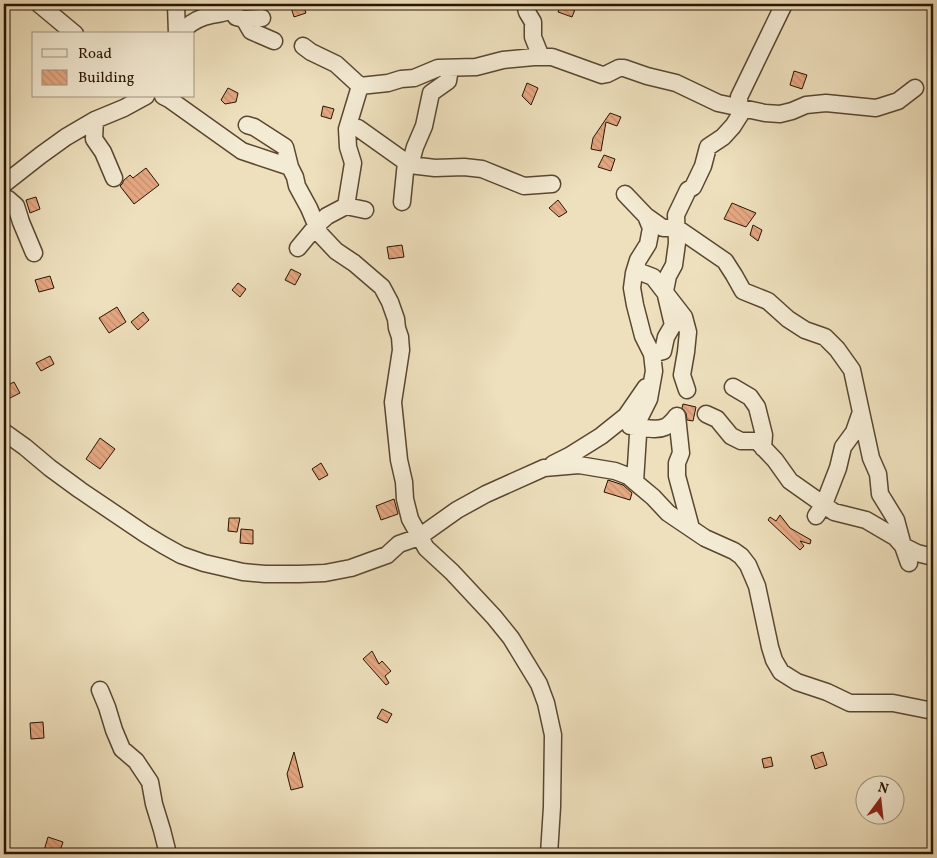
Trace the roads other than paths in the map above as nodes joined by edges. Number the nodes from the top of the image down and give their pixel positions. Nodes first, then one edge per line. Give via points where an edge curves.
1 (39, 4) edge
2 (176, 4) edge
3 (525, 4) edge
4 (784, 4) edge
5 (231, 8) edge
6 (262, 18) dead end
7 (244, 19) junction
8 (73, 32) edge
9 (179, 32) edge
10 (181, 32) edge
11 (274, 41) dead end
12 (303, 46) dead end
13 (541, 57) junction
14 (450, 68) junction
15 (360, 86) junction
16 (915, 88) dead end
17 (142, 98) edge
18 (167, 98) edge
19 (740, 107) junction
20 (94, 120) junction
21 (247, 125) dead end
22 (358, 128) dead end
23 (408, 163) junction
24 (285, 165) junction
25 (114, 178) dead end
26 (4, 184) edge
27 (552, 184) dead end
28 (624, 194) dead end
29 (4, 198) edge
30 (402, 202) dead end
31 (346, 206) junction
32 (365, 210) dead end
33 (646, 216) junction
34 (317, 225) junction
35 (677, 228) junction
36 (298, 248) dead end
37 (34, 253) dead end
38 (635, 270) junction
39 (665, 291) junction
40 (652, 354) junction
41 (654, 371) junction
42 (733, 387) dead end
43 (687, 390) dead end
44 (861, 412) junction
45 (706, 414) dead end
46 (639, 426) junction
47 (612, 427) junction
48 (4, 432) edge
49 (763, 448) junction
50 (544, 468) junction
51 (635, 482) junction
52 (820, 510) junction
53 (690, 528) junction
54 (419, 537) junction
55 (903, 546) junction
56 (933, 558) edge
57 (909, 563) dead end
58 (100, 690) dead end
59 (933, 711) edge
60 (168, 854) edge
61 (550, 854) edge

1 - 8 street
2 - 9 street
3 - 13 street
4 - 19 street via 739,97
5 - 7 street
5 - 10 street via 204,17
6 - 7 street
7 - 11 street via 251,31
12 - 15 street via 336,64
13 - 14 street
13 - 19 street via 552,57 602,75 624,68 676,82 718,102
14 - 15 street via 438,68 414,78
14 - 23 street via 448,81 431,93 424,126
15 - 31 street via 346,129 353,163
16 - 19 street via 898,101 876,108 826,103 806,105 780,114
17 - 20 street
18 - 24 street via 242,151
19 - 35 street via 740,115 733,126 708,147 693,187 688,190 676,215
20 - 25 street via 94,139
20 - 26 street
21 - 24 street via 274,140 274,148
22 - 23 street
23 - 27 street via 435,168 482,169 524,186
23 - 30 street
24 - 34 street via 295,177
28 - 33 street
29 - 37 street via 16,206
31 - 32 street
31 - 34 street
33 - 35 street via 663,228
33 - 38 street via 651,228 650,236
34 - 36 street
34 - 54 street via 320,234 336,251 382,287 396,318 400,350 393,402 399,460 410,519
35 - 39 street via 674,265
35 - 44 street via 725,262 743,291 768,300 788,319 825,338 837,349 852,370
38 - 39 street via 653,277
38 - 40 street via 632,288 635,305 643,336
39 - 40 street via 673,324 662,352
39 - 43 street via 684,316 688,332 682,375
40 - 41 street
41 - 46 street via 649,399
41 - 47 street via 626,416
42 - 49 street via 750,397 756,407 764,435
44 - 52 street via 854,432 843,448
44 - 55 street via 871,458 878,474 880,494 896,520
45 - 49 street via 717,419 731,436 741,441 757,442
46 - 47 street
46 - 51 street
46 - 53 street via 653,430 667,426 678,416 680,453 677,476
47 - 50 street via 569,456
48 - 54 street via 145,534 181,554 221,568 265,574 299,574 351,568
49 - 52 street
50 - 51 street via 579,465 603,468 628,476
50 - 54 street via 457,510
51 - 53 street via 668,513
52 - 55 street via 866,520 895,537
53 - 59 street via 734,551 748,565 757,586 774,660 781,672 797,682 850,703 893,703
54 - 61 street via 494,617 539,684 553,735
55 - 56 street
55 - 57 street
58 - 60 street via 122,749 150,782

